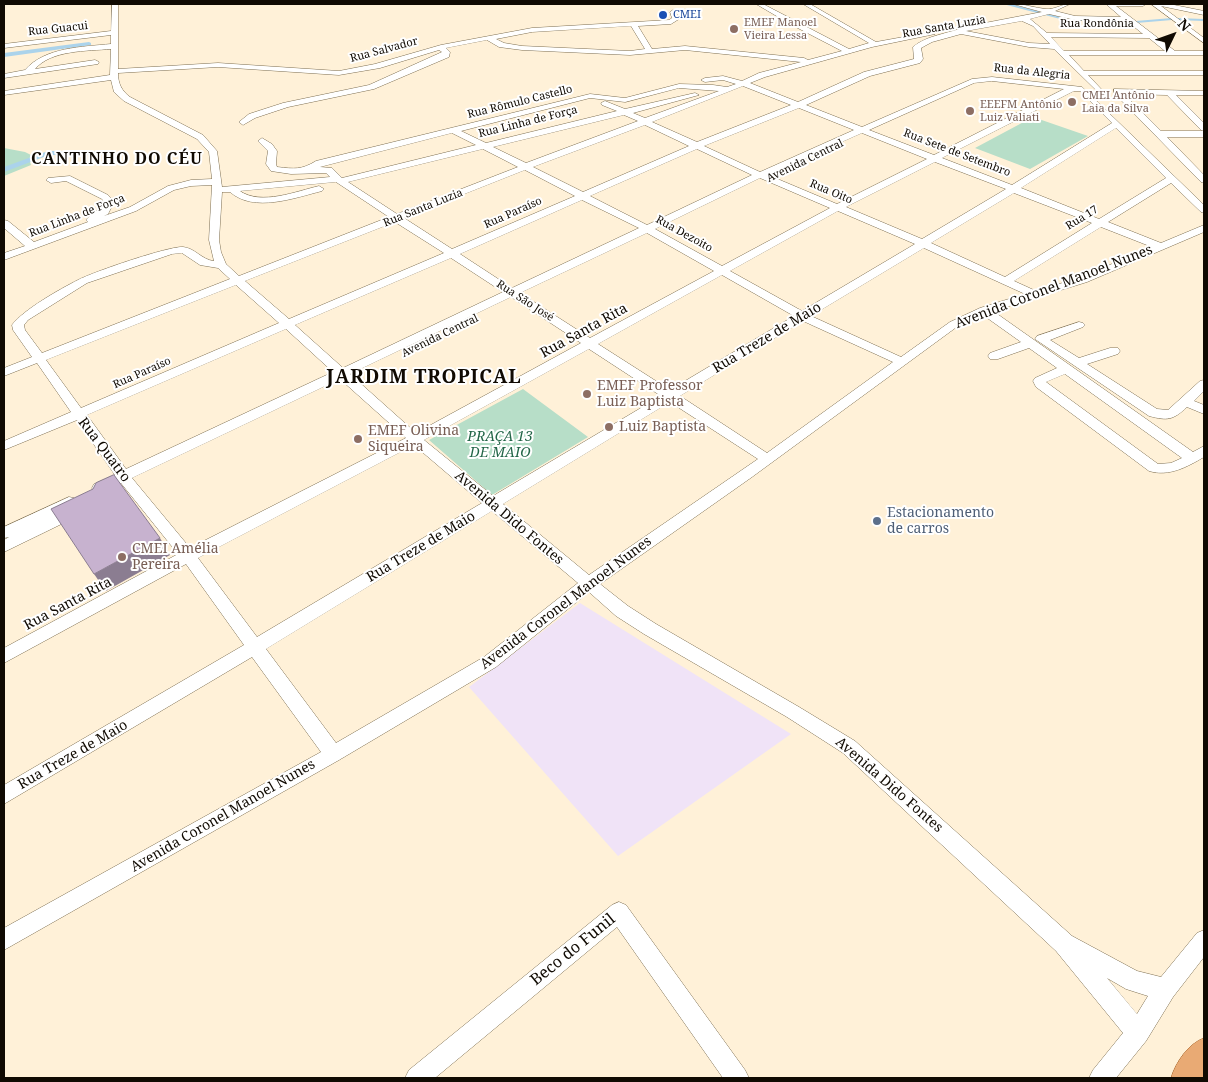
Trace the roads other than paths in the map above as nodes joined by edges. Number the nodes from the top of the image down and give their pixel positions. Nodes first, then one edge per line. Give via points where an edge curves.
1 (116, 4) edge
2 (678, 4) edge
3 (759, 4) edge
4 (806, 4) edge
5 (1016, 4) edge
6 (1066, 4) edge
7 (1109, 4) edge
8 (1116, 4) edge
9 (1143, 4) edge
10 (1154, 4) edge
11 (1160, 4) edge
12 (1188, 4) edge
13 (1047, 13) junction
14 (1204, 13) edge
15 (1021, 17) junction
16 (1129, 19) junction
17 (633, 24) junction
18 (932, 28) dead end
19 (960, 28) junction
20 (114, 33) junction
21 (1043, 35) junction
22 (97, 36) junction
23 (1150, 36) junction
24 (488, 38) junction
25 (536, 39) junction
26 (1204, 41) edge
27 (873, 43) junction
28 (4, 46) edge
29 (114, 46) junction
30 (441, 47) junction
31 (1055, 47) junction
32 (95, 49) junction
33 (845, 50) junction
34 (650, 51) junction
35 (1062, 53) junction
36 (1173, 53) junction
37 (1204, 53) edge
38 (95, 62) junction
39 (28, 72) junction
40 (1082, 73) junction
41 (1204, 73) edge
42 (114, 74) junction
43 (4, 76) edge
44 (90, 80) junction
45 (979, 80) joint
46 (742, 83) junction
47 (679, 86) junction
48 (1078, 88) junction
49 (725, 89) junction
50 (1099, 91) dead end
51 (4, 93) edge
52 (1170, 93) junction
53 (1204, 93) edge
54 (590, 96) junction
55 (799, 105) junction
56 (624, 111) junction
57 (243, 122) dead end
58 (645, 122) junction
59 (1118, 124) junction
60 (1204, 128) edge
61 (453, 130) junction
62 (863, 131) junction
63 (1157, 134) junction
64 (1204, 134) edge
65 (262, 141) dead end
66 (698, 145) junction
67 (482, 146) junction
68 (936, 158) junction
69 (321, 167) junction
70 (525, 167) junction
71 (764, 177) junction
72 (1172, 178) junction
73 (1203, 178) edge
74 (51, 180) dead end
75 (340, 181) junction
76 (216, 186) junction
77 (1013, 189) junction
78 (581, 196) junction
79 (837, 208) junction
80 (1204, 210) edge
81 (398, 218) junction
82 (1099, 222) junction
83 (4, 223) edge
84 (1204, 228) edge
85 (650, 230) junction
86 (922, 243) junction
87 (30, 244) junction
88 (1162, 246) junction
89 (452, 254) junction
90 (4, 257) edge
91 (221, 265) junction
92 (725, 271) junction
93 (237, 280) junction
94 (1006, 281) junction
95 (517, 295) junction
96 (1037, 296) junction
97 (988, 309) junction
98 (802, 316) junction
99 (287, 323) junction
100 (1079, 325) dead end
101 (1035, 341) junction
102 (591, 344) junction
103 (1114, 351) dead end
104 (994, 356) dead end
105 (39, 359) junction
106 (902, 362) junction
107 (1071, 366) junction
108 (4, 372) edge
109 (344, 377) junction
110 (1204, 384) edge
111 (670, 397) junction
112 (1186, 402) junction
113 (1204, 410) edge
114 (78, 415) junction
115 (415, 439) junction
116 (4, 446) edge
117 (1204, 451) edge
118 (1192, 458) junction
119 (767, 459) junction
120 (127, 481) junction
121 (87, 500) junction
122 (492, 504) junction
123 (4, 533) edge
124 (4, 546) edge
125 (188, 556) junction
126 (588, 584) junction
127 (256, 647) junction
128 (4, 656) edge
129 (333, 754) junction
130 (4, 795) edge
131 (4, 940) edge
132 (1204, 940) edge
133 (1064, 943) junction
134 (1165, 989) junction
135 (1138, 1033) junction
136 (1204, 1053) edge
137 (417, 1078) edge
138 (736, 1078) edge
139 (1101, 1078) edge
140 (1186, 1078) edge

1 - 20 street
2 - 17 street, Rua Salvador via 672,12 674,21
3 - 33 street
4 - 27 street
5 - 13 street
6 - 13 street
7 - 16 street
8 - 9 street
10 - 26 street
11 - 12 street
11 - 14 street
13 - 15 street, Rua Paraíso
13 - 16 street via 1080,19
15 - 19 street, Rua Paraíso
15 - 21 street via 1035,25
16 - 23 street
17 - 25 street, Rua Salvador
17 - 34 street
18 - 27 street, Rua Santa Luzia
19 - 27 street
19 - 31 street
19 - 55 street, Rua Paraíso via 917,47 918,61 867,74
20 - 22 street, Rua Guacui
20 - 29 street
21 - 23 street, Rua Rondônia
21 - 31 street
22 - 28 street, Rua Guacui
22 - 32 street
23 - 36 street
24 - 25 street, Rua Salvador
24 - 25 street via 511,47
24 - 30 street, Rua Salvador
25 - 34 street via 620,53
27 - 33 street
29 - 32 street
29 - 42 street
30 - 42 street, Rua Salvador via 377,66 339,73 218,65
30 - 57 street via 446,55 371,87 286,104
31 - 35 street
32 - 38 street
32 - 39 street via 51,56
33 - 34 street via 805,60 705,49
33 - 46 street, Rua Santa Luzia
35 - 36 street
35 - 40 street
36 - 37 street
38 - 39 street
38 - 44 street
39 - 43 street
40 - 41 street
40 - 50 street
42 - 44 street, Rua Salvador
42 - 76 street via 118,92 127,99 184,127 208,145 215,158
44 - 51 street, Rua Salvador
45 - 48 street, Rua da Alegria
45 - 62 street, Avenida Central via 965,83 874,123
46 - 47 street, Rua Sete de Setembro via 719,78
46 - 49 street, Rua Santa Luzia
46 - 55 street, Rua Sete de Setembro
47 - 49 street, Rua Rômulo Castello
47 - 54 street, Rua Rômulo Castello via 625,100
48 - 59 street
48 - 68 street, Rua Santa Rita
49 - 56 street, Rua Linha de Força
49 - 58 street, Rua Santa Luzia
52 - 53 street
52 - 60 street
52 - 63 street via 1117,91
54 - 56 street, Rua Oito
54 - 61 street, Rua Rômulo Castello
55 - 62 street, Rua Sete de Setembro
55 - 66 street, Rua Paraíso
56 - 58 street, Rua Oito
56 - 67 street, Rua Linha de Força
58 - 66 street, Rua Oito
58 - 70 street, Rua Santa Luzia
59 - 72 street
59 - 77 street, Rua Treze de Maio
61 - 67 street, Rua Dezoito
61 - 69 street, Rua Rômulo Castello via 344,157
62 - 68 street, Rua Sete de Setembro
62 - 71 street, Avenida Central
63 - 64 street
63 - 73 street
65 - 69 street via 274,151 271,164 274,170
66 - 71 street, Rua Oito
66 - 78 street, Rua Paraíso
67 - 70 street, Rua Dezoito
67 - 75 street, Rua Linha de Força
68 - 77 street, Rua Sete de Setembro
68 - 79 street, Rua Santa Rita
69 - 75 street, Rua São José
70 - 78 street, Rua Dezoito
70 - 81 street, Rua Santa Luzia
71 - 79 street, Rua Oito
71 - 85 street, Avenida Central
72 - 80 street
72 - 82 street, Rua 17
74 - 87 street via 67,178 105,196 109,202 97,218
75 - 76 street, Rua Linha de Força via 256,200 236,195 231,188
75 - 81 street, Rua São José
76 - 87 street, Rua Linha de Força via 192,183 171,188 133,209
76 - 91 street via 214,240
77 - 82 street, Rua Sete de Setembro
77 - 86 street, Rua Treze de Maio
78 - 85 street, Rua Dezoito
78 - 89 street, Rua Paraíso
79 - 86 street, Rua Oito
79 - 92 street, Rua Santa Rita
81 - 89 street, Rua São José
81 - 93 street, Rua Santa Luzia
82 - 88 street, Rua Sete de Setembro
82 - 94 street, Rua 17
83 - 87 street
84 - 88 street, Avenida Coronel Manoel Nunes
85 - 92 street, Rua Dezoito
85 - 95 street, Avenida Central
86 - 94 street, Rua Oito
86 - 98 street, Rua Treze de Maio
87 - 90 street, Rua Linha de Força
88 - 96 street, Avenida Coronel Manoel Nunes
89 - 95 street, Rua São José
89 - 99 street, Rua Paraíso
91 - 93 street, Avenida Dido Fontes
91 - 105 street, Rua Quatro via 208,265 184,250 175,249 78,283 18,325
92 - 98 street, Rua Dezoito
92 - 102 street, Rua Santa Rita
93 - 99 street, Avenida Dido Fontes
93 - 105 street, Rua Santa Luzia
94 - 96 street, Rua Oito
95 - 102 street, Rua São José
95 - 109 street, Avenida Central
96 - 97 street, Avenida Coronel Manoel Nunes
97 - 101 street
97 - 106 street, Avenida Coronel Manoel Nunes via 954,324
98 - 106 street, Rua Dezoito
98 - 111 street, Rua Treze de Maio
99 - 109 street, Avenida Dido Fontes
99 - 114 street, Rua Paraíso
100 - 101 street
101 - 104 street
101 - 107 street
102 - 111 street, Rua São José
102 - 115 street, Rua Santa Rita
103 - 107 street
105 - 108 street, Rua Santa Luzia
105 - 114 street, Rua Quatro
106 - 119 street, Avenida Coronel Manoel Nunes
107 - 112 street via 1154,412 1171,415
107 - 118 street
107 - 118 street via 1043,378 1040,384 1154,468 1166,469
109 - 115 street, Avenida Dido Fontes
109 - 120 street, Avenida Central
110 - 112 street
111 - 119 street, Rua São José
111 - 122 street, Rua Treze de Maio
112 - 113 street
114 - 116 street, Rua Paraíso
114 - 120 street, Rua Quatro
115 - 122 street, Avenida Dido Fontes
115 - 125 street, Rua Santa Rita
117 - 118 street
119 - 126 street, Avenida Coronel Manoel Nunes
120 - 121 street, Avenida Central
120 - 125 street, Rua Quatro
121 - 123 street, Avenida Central
121 - 124 street, Avenida Central
122 - 126 street, Avenida Dido Fontes
122 - 127 street, Rua Treze de Maio
125 - 127 street, Rua Quatro
125 - 128 street, Rua Santa Rita
126 - 129 street, Avenida Coronel Manoel Nunes via 490,662
126 - 133 street, Avenida Dido Fontes via 652,630 817,725 849,747
127 - 129 street, Rua Quatro
127 - 130 street, Rua Treze de Maio
129 - 131 street, Avenida Coronel Manoel Nunes
132 - 134 street
133 - 134 street, Avenida Dido Fontes via 1116,972
133 - 135 street, Avenida Dido Fontes
134 - 135 street
135 - 139 street
136 - 140 main road
137 - 138 street, Beco do Funil via 619,912

